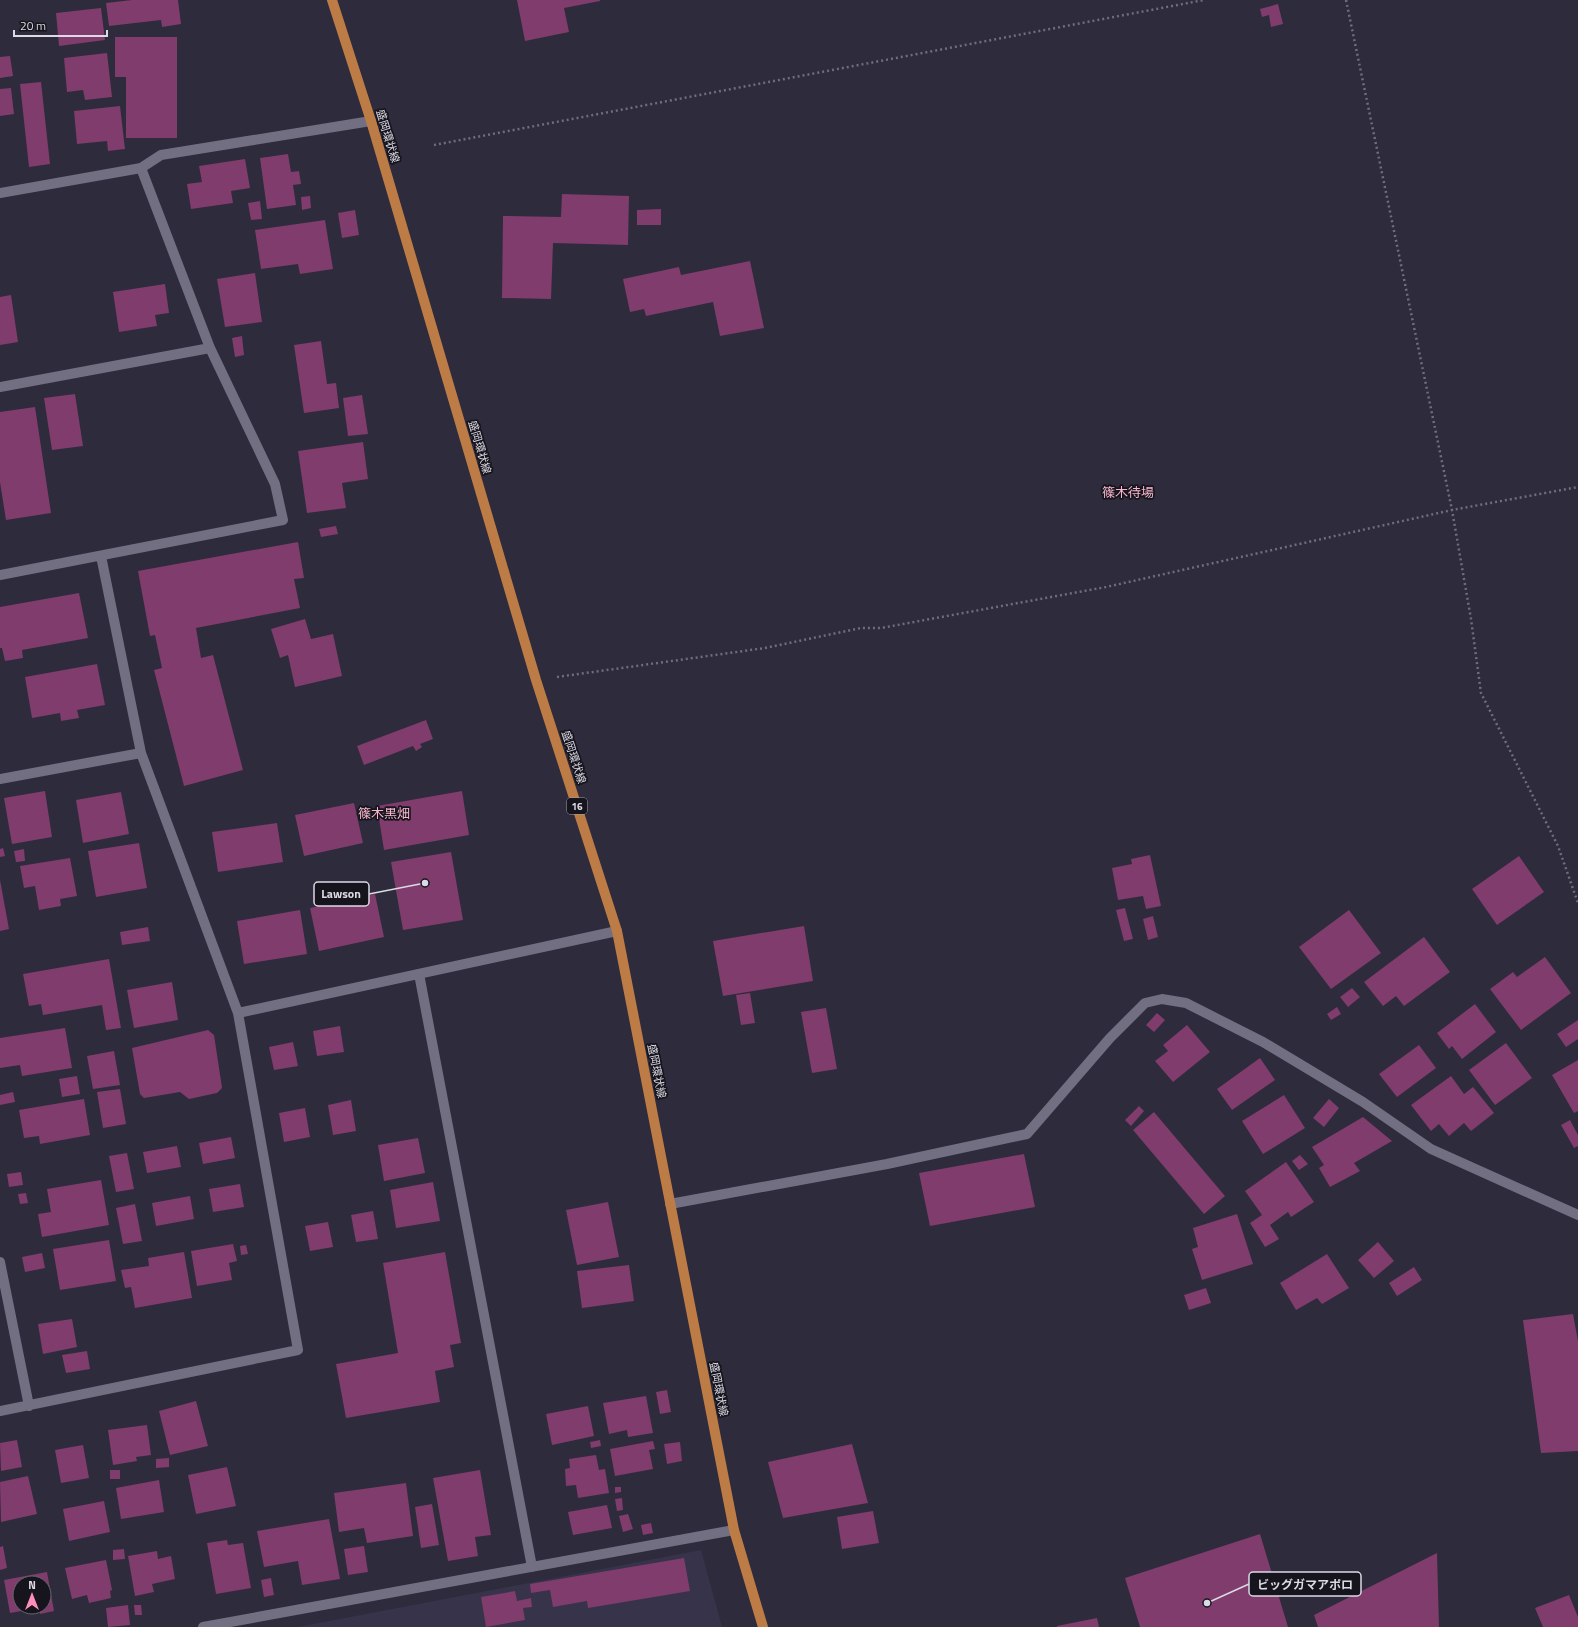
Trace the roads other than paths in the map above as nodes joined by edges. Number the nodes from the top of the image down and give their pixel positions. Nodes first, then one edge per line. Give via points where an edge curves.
1 (332, 0) edge
2 (371, 120) junction
3 (140, 168) junction
4 (0, 193) edge
5 (210, 348) junction
6 (0, 387) edge
7 (101, 556) junction
8 (0, 575) edge
9 (141, 753) junction
10 (0, 779) edge
11 (617, 932) junction
12 (419, 974) junction
13 (238, 1013) junction
14 (670, 1204) junction
15 (1578, 1214) edge
16 (0, 1262) edge
17 (30, 1406) junction
18 (0, 1411) edge
19 (734, 1530) junction
20 (532, 1567) junction
21 (203, 1627) edge
22 (763, 1627) edge

1 - 2 main road, 盛岡環状線 / 16
2 - 3 street via 161,155
2 - 11 main road, 盛岡環状線 / 16 via 536,680
3 - 4 street
3 - 5 street
5 - 6 street
5 - 7 street via 275,484 282,520
7 - 8 street
7 - 9 street
9 - 10 street
9 - 13 street
11 - 12 street
11 - 14 main road, 盛岡環状線 / 16
12 - 13 street
12 - 20 street
13 - 17 street via 298,1350
14 - 15 street via 888,1164 1027,1134 1110,1038 1144,1003 1162,999 1186,1003 1263,1042 1363,1102 1431,1149
14 - 19 main road, 盛岡環状線 / 16
16 - 17 street
17 - 18 street
19 - 20 street
19 - 22 main road, 盛岡環状線 / 16
20 - 21 street

